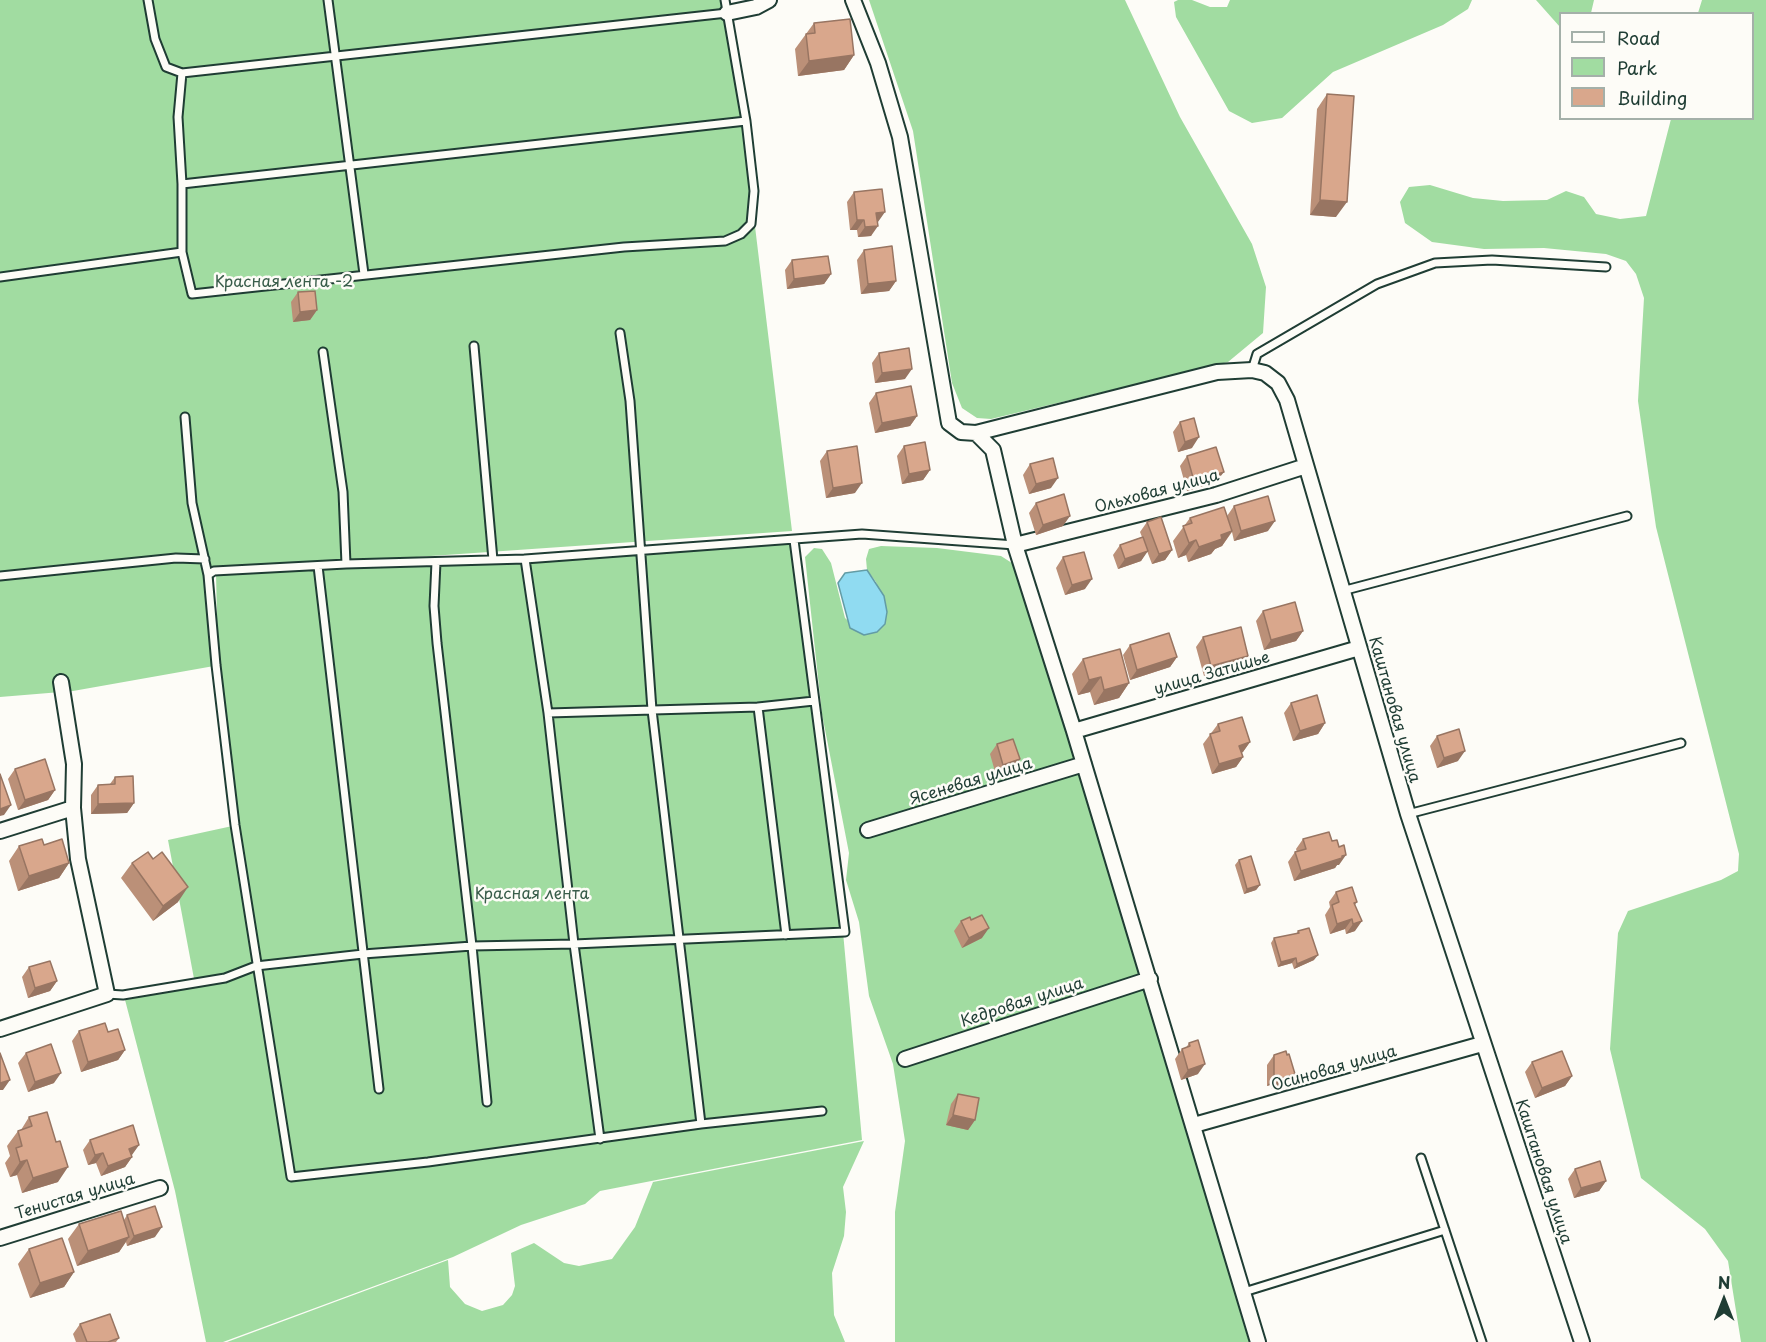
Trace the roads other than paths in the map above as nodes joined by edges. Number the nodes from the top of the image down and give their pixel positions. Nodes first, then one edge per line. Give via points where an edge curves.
1 (148, 0) edge
2 (328, 0) edge
3 (769, 0) edge
4 (853, 0) edge
5 (726, 7) edge
6 (336, 57) junction
7 (182, 73) junction
8 (746, 122) junction
9 (348, 165) junction
10 (182, 184) junction
11 (182, 252) junction
12 (1606, 267) dead end
13 (364, 274) junction
14 (0, 277) edge
15 (620, 333) dead end
16 (474, 346) dead end
17 (323, 352) dead end
18 (1252, 370) junction
19 (185, 417) dead end
20 (976, 433) junction
21 (1306, 466) junction
22 (1627, 516) dead end
23 (794, 540) junction
24 (1015, 545) junction
25 (640, 552) junction
26 (205, 559) junction
27 (525, 559) junction
28 (493, 560) junction
29 (436, 562) junction
30 (346, 564) junction
31 (318, 566) junction
32 (208, 575) junction
33 (0, 576) edge
34 (1342, 591) junction
35 (1359, 648) junction
36 (61, 682) dead end
37 (813, 701) junction
38 (758, 707) junction
39 (652, 710) junction
40 (548, 713) junction
41 (1074, 731) junction
42 (1681, 743) dead end
43 (1084, 764) junction
44 (73, 808) junction
45 (1408, 814) junction
46 (868, 830) dead end
47 (0, 831) edge
48 (786, 935) junction
49 (680, 939) junction
50 (574, 944) junction
51 (472, 946) junction
52 (363, 954) junction
53 (256, 966) junction
54 (1150, 979) junction
55 (107, 994) junction
56 (0, 1029) edge
57 (1482, 1044) junction
58 (905, 1059) dead end
59 (379, 1089) dead end
60 (487, 1102) dead end
61 (822, 1111) dead end
62 (701, 1124) junction
63 (1194, 1125) junction
64 (600, 1139) junction
65 (1421, 1158) dead end
66 (160, 1188) dead end
67 (1445, 1230) junction
68 (0, 1238) edge
69 (1244, 1292) junction
70 (1258, 1342) edge
71 (1482, 1342) edge
72 (1582, 1342) edge

1 - 7 lane via 155,39 166,67
2 - 6 lane
3 - 5 street via 756,7
4 - 20 street via 878,63 900,137 949,423 961,432
5 - 6 lane
5 - 8 lane
6 - 7 lane
6 - 9 lane
7 - 10 lane via 178,117
8 - 9 lane
8 - 13 lane via 754,191 751,224 725,241 634,246
9 - 10 lane
9 - 13 lane
10 - 11 lane
11 - 13 lane via 192,294
11 - 14 lane
12 - 18 lane via 1492,260 1436,263 1377,285 1257,354
15 - 25 lane via 630,401
16 - 28 lane
17 - 30 lane via 343,492
18 - 20 street via 1217,372
18 - 21 street, Каштановая улица via 1278,383
19 - 26 lane via 192,503
20 - 24 street via 993,450
21 - 24 street, Ольховая улица via 1216,495
21 - 34 street, Каштановая улица
22 - 34 lane
23 - 24 lane via 862,534
23 - 25 lane
23 - 37 lane
24 - 41 street
25 - 27 lane
25 - 39 lane
26 - 32 lane
26 - 33 lane via 176,558
27 - 28 lane
27 - 40 lane
28 - 29 lane
29 - 30 lane
29 - 51 lane via 437,643
30 - 31 lane
31 - 32 lane via 214,571
31 - 52 lane
32 - 53 lane via 216,665
34 - 35 street, Каштановая улица
35 - 41 street, улица Затишье
35 - 45 street, Каштановая улица
36 - 44 street via 74,764
37 - 38 lane
37 - 48 lane via 844,932
38 - 39 lane
38 - 48 lane
39 - 40 lane
39 - 49 lane
40 - 50 lane
41 - 43 street
42 - 45 lane
43 - 46 street, Ясеневая улица
43 - 54 street
44 - 47 street
44 - 55 street via 78,859
45 - 57 street, Каштановая улица
48 - 49 lane
49 - 50 lane
49 - 62 lane
50 - 51 lane
50 - 64 lane
51 - 52 lane
51 - 60 lane
52 - 53 lane
52 - 59 lane
53 - 55 lane via 225,978 123,995
53 - 64 lane via 291,1177
54 - 58 street, Кедровая улица
54 - 63 street
55 - 56 street
57 - 63 street, Осиновая улица
57 - 72 street, Каштановая улица
61 - 62 lane
62 - 64 lane
63 - 69 street
65 - 67 lane
66 - 68 street, Тенистая улица
67 - 69 lane
67 - 71 lane
69 - 70 street

